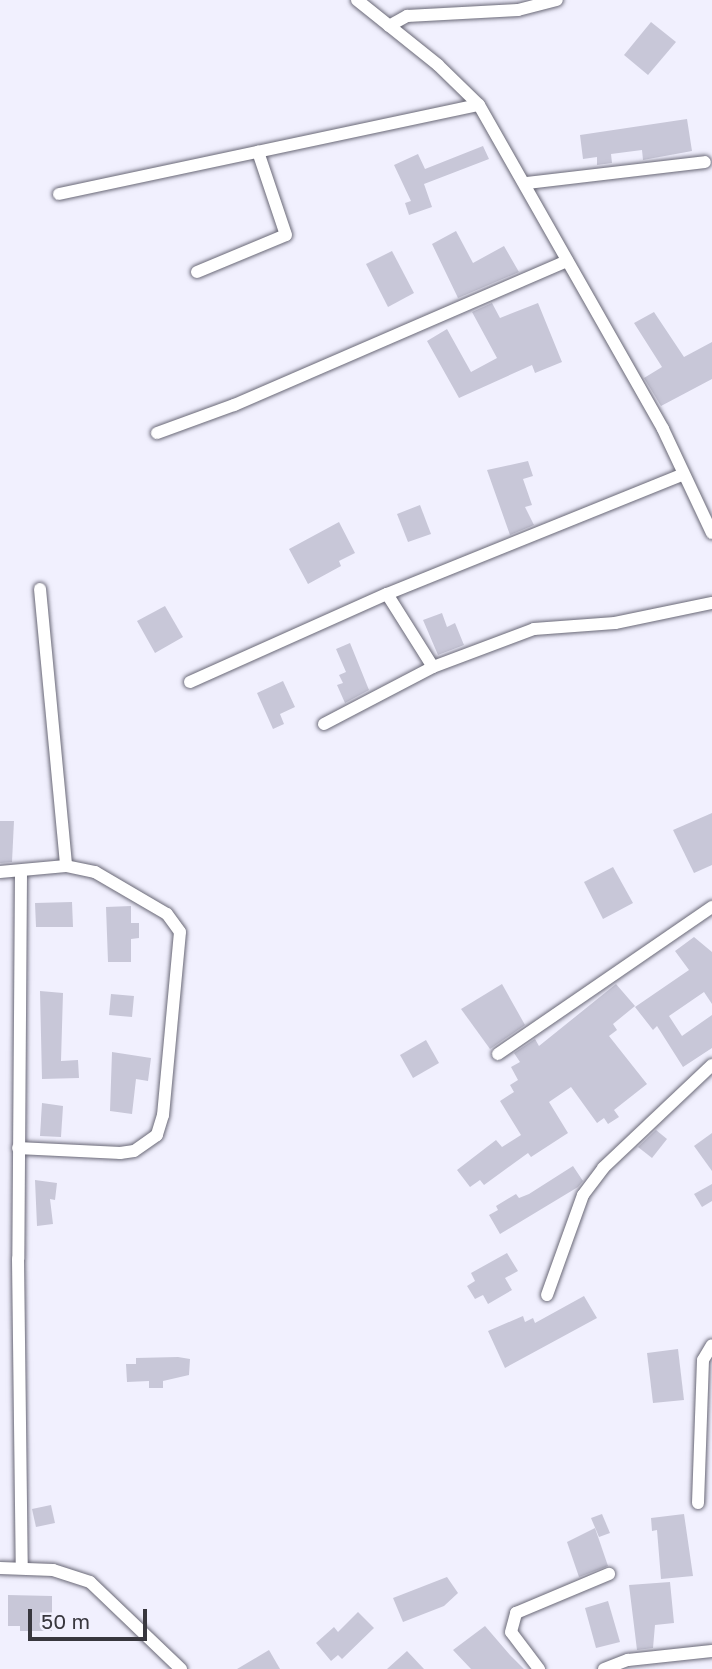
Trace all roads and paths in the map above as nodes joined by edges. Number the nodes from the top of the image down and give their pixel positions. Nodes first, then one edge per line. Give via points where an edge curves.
1 (357, 0) edge
2 (557, 0) edge
3 (389, 26) junction
4 (479, 105) junction
5 (258, 152) junction
6 (705, 162) dead end
7 (527, 183) junction
8 (59, 194) dead end
9 (567, 261) junction
10 (197, 272) dead end
11 (157, 433) dead end
12 (682, 475) junction
13 (712, 533) edge
14 (40, 589) dead end
15 (387, 594) junction
16 (712, 603) edge
17 (433, 667) junction
18 (190, 682) dead end
19 (324, 724) dead end
20 (66, 866) junction
21 (0, 872) edge
22 (21, 873) junction
23 (712, 907) edge
24 (498, 1054) dead end
25 (712, 1065) edge
26 (18, 1149) junction
27 (547, 1295) dead end
28 (712, 1345) edge
29 (698, 1503) dead end
30 (22, 1566) junction
31 (0, 1568) edge
32 (609, 1574) dead end
33 (712, 1651) edge
34 (181, 1669) edge
35 (538, 1669) edge
36 (604, 1669) edge

1 - 3 street
2 - 3 street via 518,10 407,16
3 - 4 street
4 - 5 street
4 - 7 street
5 - 8 street
5 - 10 street via 286,235
6 - 7 street
7 - 9 street
9 - 11 street via 234,405
9 - 12 street via 663,429
12 - 13 street
12 - 15 street
14 - 20 street
15 - 17 street
15 - 18 street
16 - 17 street via 615,623 534,629
17 - 19 street
20 - 22 street
20 - 26 street via 95,872 127,887 167,914 180,932 163,1115 157,1135 134,1151
21 - 22 street
22 - 26 street
23 - 24 street
25 - 27 street via 603,1168 583,1195
26 - 30 street
28 - 29 street via 703,1360
30 - 31 street
30 - 34 street via 90,1583
32 - 35 street via 516,1613 511,1632
33 - 36 street via 628,1660

